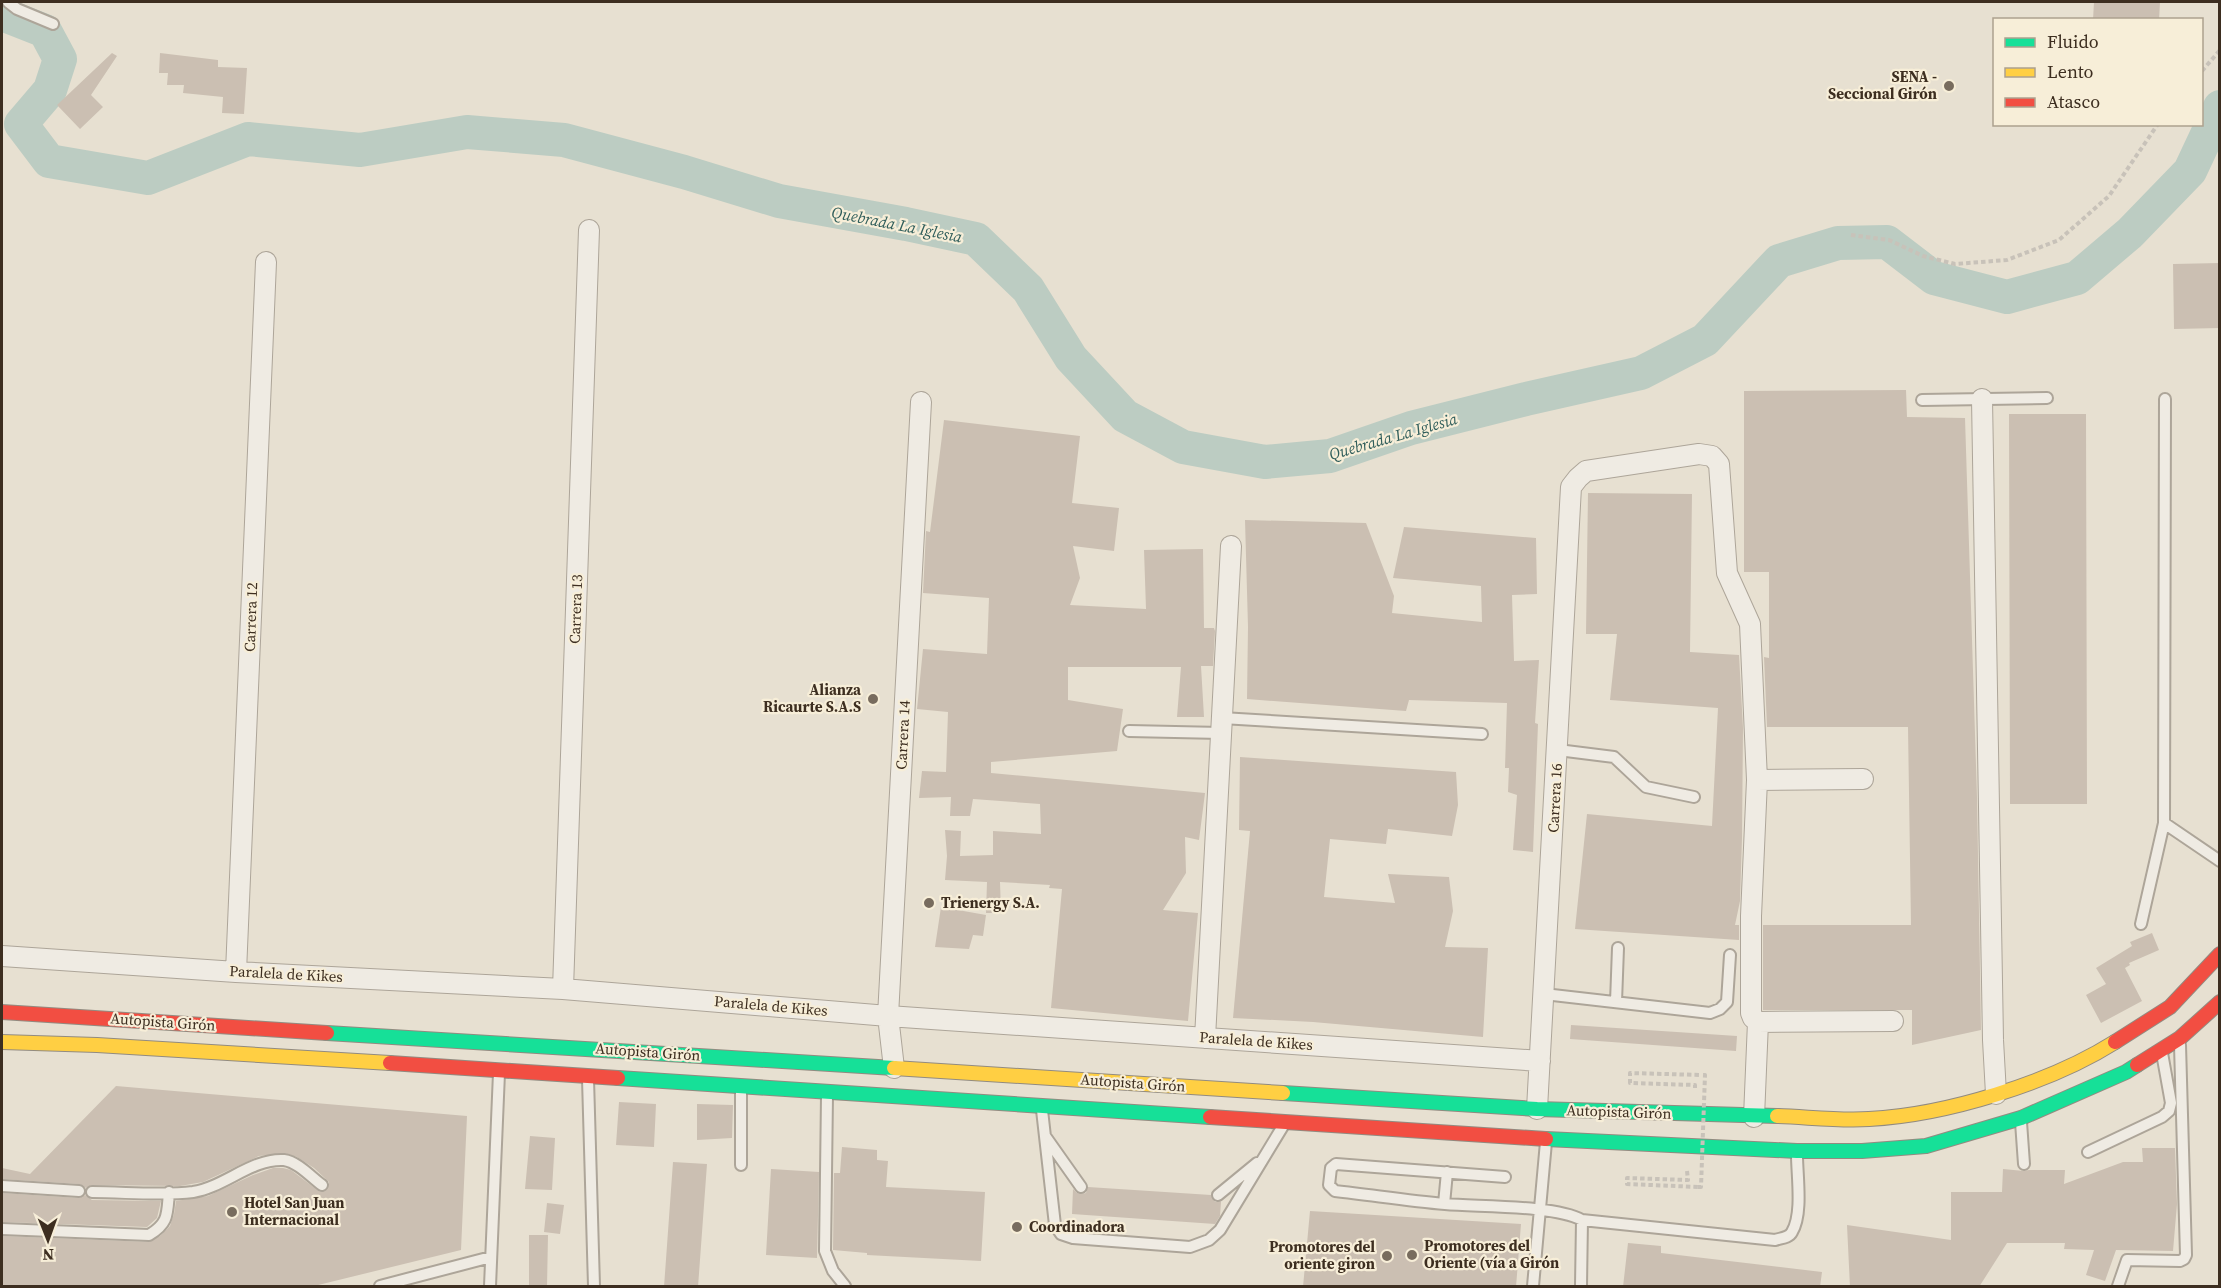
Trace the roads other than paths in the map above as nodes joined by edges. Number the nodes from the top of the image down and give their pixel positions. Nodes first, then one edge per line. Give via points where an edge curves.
1 (8, 2) edge
2 (53, 24) dead end
3 (589, 230) dead end
4 (266, 262) dead end
5 (2047, 398) dead end
6 (1982, 399) junction
7 (2165, 399) dead end
8 (1922, 400) dead end
9 (921, 402) dead end
10 (1231, 546) dead end
11 (1222, 725) junction
12 (1129, 731) dead end
13 (1482, 734) dead end
14 (1558, 750) junction
15 (1863, 779) dead end
16 (1757, 780) junction
17 (1694, 797) dead end
18 (2164, 823) junction
19 (2220, 861) edge
20 (2140, 924) dead end
21 (1618, 948) dead end
22 (2220, 954) edge
23 (1730, 955) dead end
24 (2, 956) edge
25 (236, 972) junction
26 (563, 989) junction
27 (1544, 994) junction
28 (1616, 1002) junction
29 (2220, 1002) edge
30 (2, 1012) edge
31 (888, 1016) junction
32 (1893, 1021) dead end
33 (1758, 1022) junction
34 (1205, 1038) junction
35 (2180, 1038) junction
36 (2, 1041) edge
37 (2161, 1050) junction
38 (1540, 1061) junction
39 (894, 1068) junction
40 (499, 1070) junction
41 (588, 1076) junction
42 (741, 1087) junction
43 (827, 1092) junction
44 (1996, 1094) junction
45 (1041, 1107) junction
46 (1537, 1108) junction
47 (1754, 1117) junction
48 (2021, 1119) junction
49 (1285, 1122) junction
50 (1045, 1136) junction
51 (1546, 1139) junction
52 (1797, 1151) junction
53 (2088, 1152) dead end
54 (1263, 1158) junction
55 (2024, 1164) dead end
56 (741, 1165) dead end
57 (1448, 1172) junction
58 (1505, 1177) dead end
59 (322, 1185) dead end
60 (2, 1186) edge
61 (1081, 1187) dead end
62 (79, 1191) dead end
63 (92, 1191) dead end
64 (169, 1192) junction
65 (1218, 1195) dead end
66 (1444, 1204) junction
67 (1539, 1211) junction
68 (1582, 1220) junction
69 (2, 1229) edge
70 (491, 1257) junction
71 (380, 1287) edge
72 (490, 1287) edge
73 (594, 1287) edge
74 (845, 1287) edge
75 (1533, 1287) edge
76 (1581, 1287) edge
77 (2118, 1287) edge

1 - 2 lane
3 - 26 street, Carrera 13
4 - 25 street, Carrera 12
5 - 6 lane
6 - 8 lane
6 - 44 street
7 - 18 lane
9 - 31 street, Carrera 14
10 - 11 street
11 - 12 lane
11 - 13 lane
11 - 34 street
14 - 16 street, Carrera 16 via 1572,487 1586,471 1699,454 1712,456 1719,464 1727,573 1749,624
14 - 17 lane via 1614,758 1646,787
14 - 27 street, Carrera 16
15 - 16 street
16 - 33 street via 1751,1013
18 - 19 lane
18 - 20 lane
21 - 28 lane
22 - 44 highway, Autopista Girón via 2170,1007 2124,1038 2086,1060
23 - 28 lane via 1727,1002 1720,1010
24 - 25 street, Paralela de Kikes
25 - 26 street, Paralela de Kikes
26 - 31 street, Paralela de Kikes
27 - 28 lane
27 - 38 street, Carrera 16
29 - 35 highway, Autopista Girón
30 - 39 highway, Autopista Girón
31 - 34 street, Paralela de Kikes
31 - 39 street, Carrera 14
32 - 33 street
33 - 47 street
34 - 38 street, Paralela de Kikes
35 - 37 highway, Autopista Girón
35 - 77 lane via 2186,1255 2180,1261 2127,1260
36 - 40 highway, Autopista Girón
37 - 48 highway, Autopista Girón via 2126,1072
37 - 53 lane via 2171,1103 2169,1111
38 - 46 street, Carrera 16
39 - 46 highway, Autopista Girón
40 - 41 highway, Autopista Girón
40 - 70 lane
41 - 42 highway, Autopista Girón
41 - 73 lane
42 - 43 highway, Autopista Girón
42 - 56 lane
43 - 45 highway, Autopista Girón
43 - 74 lane via 825,1251
44 - 47 highway, Autopista Girón via 1929,1112 1868,1119
45 - 49 highway, Autopista Girón
45 - 50 lane
46 - 47 highway, Autopista Girón
48 - 52 highway, Autopista Girón via 1926,1146
48 - 55 lane
49 - 51 highway, Autopista Girón
49 - 54 lane
50 - 54 lane via 1055,1225 1061,1234 1073,1239 1190,1247 1209,1240 1220,1230
50 - 61 lane
51 - 52 highway, Autopista Girón
51 - 67 lane
52 - 68 lane via 1798,1214 1787,1238 1775,1240
54 - 65 lane
57 - 58 lane
57 - 66 lane
57 - 66 lane via 1336,1164 1331,1168 1329,1185 1335,1191
59 - 64 lane via 292,1162 283,1160 267,1161 213,1187
60 - 62 lane
63 - 64 lane
64 - 69 lane via 167,1218 149,1235
66 - 67 lane
67 - 68 lane
67 - 75 lane
68 - 76 lane
70 - 71 lane
70 - 72 lane

